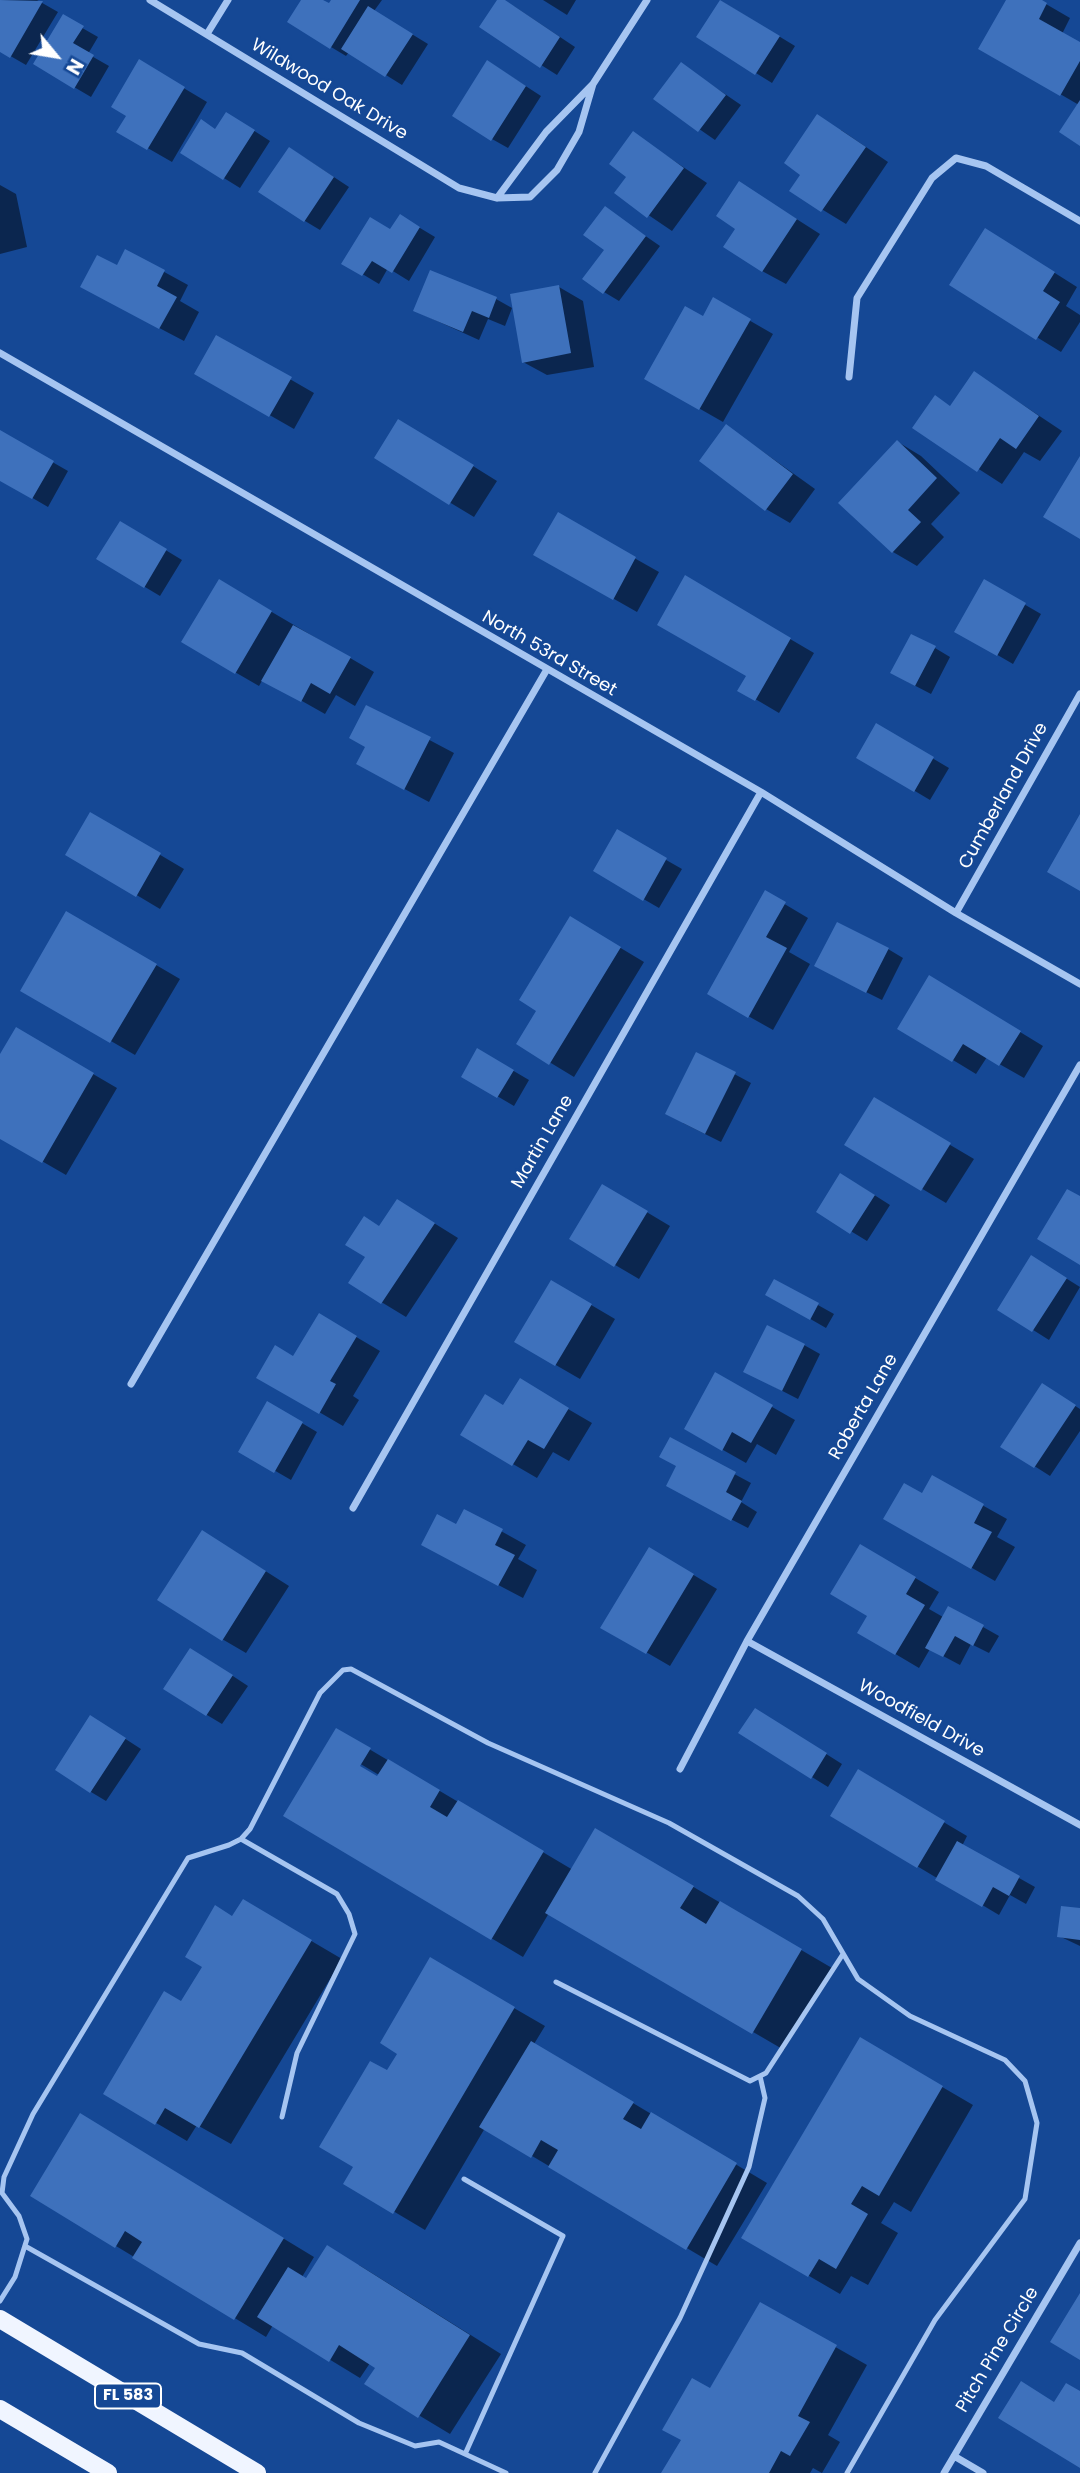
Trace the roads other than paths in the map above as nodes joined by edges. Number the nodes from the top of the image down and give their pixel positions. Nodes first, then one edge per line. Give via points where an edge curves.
1 (150, 0) edge
2 (228, 0) edge
3 (647, 0) edge
4 (208, 34) junction
5 (593, 84) junction
6 (497, 198) junction
7 (1080, 221) edge
8 (0, 353) edge
9 (849, 377) dead end
10 (546, 671) junction
11 (1080, 694) edge
12 (761, 792) junction
13 (956, 914) junction
14 (1080, 984) edge
15 (1080, 1065) edge
16 (131, 1384) dead end
17 (353, 1508) dead end
18 (747, 1641) junction
19 (680, 1769) dead end
20 (1080, 1825) edge
21 (241, 1839) junction
22 (843, 1954) junction
23 (556, 1982) dead end
24 (760, 2076) junction
25 (282, 2117) dead end
26 (464, 2179) dead end
27 (1080, 2243) edge
28 (26, 2246) junction
29 (0, 2301) edge
30 (0, 2319) edge
31 (0, 2409) edge
32 (466, 2452) junction
33 (954, 2456) junction
34 (108, 2473) edge
35 (257, 2473) edge
36 (506, 2473) edge
37 (595, 2473) edge
38 (846, 2473) edge
39 (944, 2473) edge
40 (983, 2473) edge

1 - 4 street, Wildwood Oak Drive
2 - 4 street
3 - 5 street, Wildwood Oak Drive
4 - 6 street, Wildwood Oak Drive via 459,188
5 - 6 street, Wildwood Oak Drive via 545,132
5 - 6 street, Wildwood Oak Drive via 579,132 557,170 530,197
7 - 9 street via 986,166 956,158 932,178 857,298
8 - 10 street, North 53rd Street
10 - 12 street, North 53rd Street
10 - 16 street
11 - 13 street, Cumberland Drive
12 - 13 street, North 53rd Street
12 - 17 street, Martin Lane
13 - 14 street, North 53rd Street
15 - 18 street, Roberta Lane
18 - 19 street, Roberta Lane
18 - 20 street, Woodfield Drive
21 - 22 lane via 260,1812 320,1693 343,1670 351,1669 488,1744 669,1823 798,1896 824,1919
21 - 25 lane via 337,1894 355,1934 298,2053
21 - 28 lane via 188,1858 33,2114 4,2177 2,2193 19,2216
22 - 24 lane
22 - 38 lane via 858,1979 910,2016 1005,2060 1025,2081 1037,2123 1024,2200 935,2320
23 - 24 lane via 740,2078 750,2081
24 - 37 lane via 765,2098 749,2167 680,2318
26 - 32 lane via 563,2236
27 - 33 street, Pitch Pine Circle
28 - 29 lane
28 - 32 lane via 199,2344 242,2353 359,2423 415,2446 439,2442
30 - 35 main road, FL 583
31 - 34 main road
32 - 36 lane
33 - 39 street, Pitch Pine Circle
33 - 40 street

